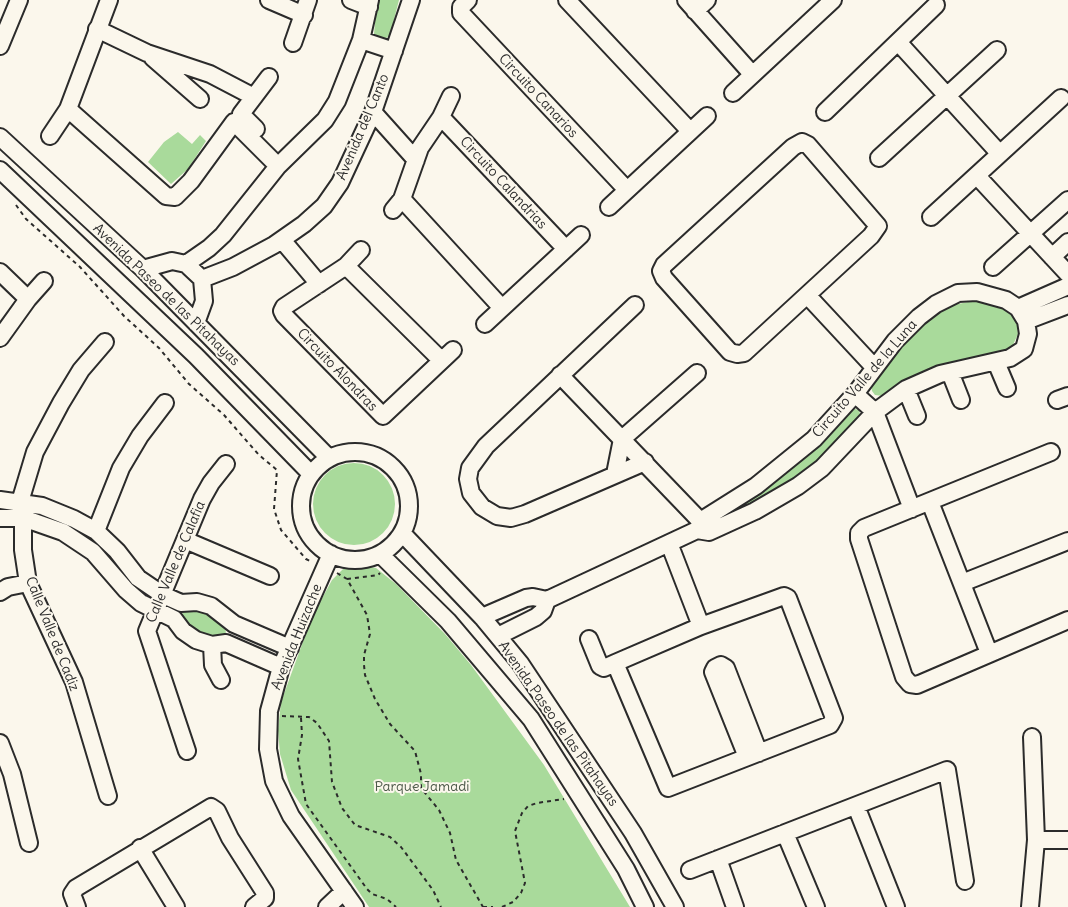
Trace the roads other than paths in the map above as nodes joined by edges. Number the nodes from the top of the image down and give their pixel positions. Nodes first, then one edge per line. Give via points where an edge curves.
1 (18, 0) edge
2 (109, 0) edge
3 (269, 0) edge
4 (351, 0) edge
5 (410, 0) edge
6 (468, 0) edge
7 (567, 0) edge
8 (833, 0) edge
9 (369, 3) edge
10 (696, 4) edge
11 (936, 5) dead end
12 (306, 7) edge
13 (97, 29) junction
14 (362, 40) junction
15 (898, 42) junction
16 (293, 43) dead end
17 (0, 46) edge
18 (997, 50) dead end
19 (394, 51) junction
20 (147, 53) junction
21 (752, 74) junction
22 (269, 77) dead end
23 (733, 93) dead end
24 (451, 96) dead end
25 (946, 96) junction
26 (254, 97) junction
27 (1061, 98) dead end
28 (200, 99) dead end
29 (375, 106) junction
30 (68, 109) junction
31 (825, 112) dead end
32 (707, 116) dead end
33 (441, 117) junction
34 (690, 131) junction
35 (50, 136) dead end
36 (0, 137) edge
37 (418, 154) junction
38 (1000, 154) junction
39 (879, 158) dead end
40 (281, 162) junction
41 (0, 170) edge
42 (977, 176) junction
43 (627, 190) junction
44 (1068, 200) edge
45 (609, 207) dead end
46 (931, 217) dead end
47 (1031, 234) junction
48 (581, 235) dead end
49 (1068, 242) edge
50 (278, 243) junction
51 (566, 248) junction
52 (361, 250) dead end
53 (1052, 256) junction
54 (186, 264) junction
55 (346, 266) junction
56 (993, 267) dead end
57 (142, 269) junction
58 (0, 272) edge
59 (1068, 274) edge
60 (202, 279) junction
61 (44, 281) dead end
62 (315, 286) junction
63 (1068, 286) edge
64 (807, 295) junction
65 (28, 299) junction
66 (635, 305) dead end
67 (1068, 305) edge
68 (502, 308) junction
69 (1022, 314) junction
70 (196, 323) junction
71 (484, 324) dead end
72 (0, 338) edge
73 (105, 342) dead end
74 (996, 362) junction
75 (874, 367) junction
76 (950, 372) junction
77 (697, 373) dead end
78 (560, 375) junction
79 (1007, 388) dead end
80 (906, 389) junction
81 (855, 394) junction
82 (960, 400) dead end
83 (164, 403) dead end
84 (875, 412) junction
85 (917, 416) dead end
86 (622, 439) junction
87 (1051, 452) dead end
88 (328, 457) junction
89 (644, 462) junction
90 (226, 464) dead end
91 (310, 473) junction
92 (615, 474) junction
93 (0, 500) edge
94 (930, 502) junction
95 (912, 509) junction
96 (21, 510) junction
97 (0, 518) edge
98 (703, 528) junction
99 (96, 531) junction
100 (402, 533) junction
101 (185, 540) junction
102 (1068, 541) edge
103 (669, 543) junction
104 (385, 558) junction
105 (329, 560) junction
106 (270, 576) dead end
107 (28, 583) junction
108 (962, 583) junction
109 (0, 592) edge
110 (163, 595) junction
111 (547, 600) junction
112 (181, 603) junction
113 (503, 608) junction
114 (155, 610) junction
115 (482, 616) junction
116 (174, 619) junction
117 (1068, 620) edge
118 (234, 624) junction
119 (701, 626) junction
120 (515, 628) junction
121 (498, 636) junction
122 (589, 639) dead end
123 (219, 644) junction
124 (290, 648) junction
125 (989, 653) junction
126 (520, 663) junction
127 (615, 663) junction
128 (281, 667) junction
129 (498, 679) junction
130 (221, 680) dead end
131 (1032, 737) dead end
132 (0, 743) edge
133 (187, 751) dead end
134 (108, 796) dead end
135 (856, 806) junction
136 (785, 833) junction
137 (1036, 840) junction
138 (1068, 840) edge
139 (29, 843) dead end
140 (140, 848) junction
141 (718, 859) junction
142 (690, 870) dead end
143 (965, 881) dead end
144 (344, 892) junction
145 (77, 907) edge
146 (176, 907) edge
147 (254, 907) edge
148 (327, 907) edge
149 (355, 907) edge
150 (645, 907) edge
151 (675, 907) edge
152 (736, 907) edge
153 (816, 907) edge
154 (896, 907) edge
155 (1030, 907) edge

1 - 17 street
2 - 13 street
3 - 12 street
4 - 9 street
5 - 19 street, Avenida del Canto
6 - 43 street, Circuito Canarios via 461,7 462,13
7 - 34 street
8 - 21 street
9 - 14 street
10 - 21 street
11 - 15 street
12 - 16 street
13 - 20 street
13 - 30 street
14 - 19 street
14 - 40 street via 337,101 325,120
15 - 25 street
15 - 31 street
18 - 25 street
19 - 29 street, Avenida del Canto
20 - 26 street via 210,74
20 - 28 street
21 - 23 street
22 - 26 street
24 - 33 street
25 - 38 street
25 - 39 street
26 - 40 street via 241,114
27 - 38 street
29 - 37 street
29 - 50 street, Avenida del Canto via 340,183 324,206
30 - 35 street
30 - 40 street via 166,196 175,196 191,180 234,122
32 - 34 street
33 - 37 street
33 - 51 street, Circuito Calandrias
34 - 43 street
36 - 57 street, Avenida Paseo de las Pitahayas
37 - 68 street via 398,205
38 - 42 street
40 - 54 street via 224,235
41 - 91 street, Avenida Paseo de las Pitahayas via 196,356
42 - 46 street
42 - 47 street
43 - 45 street
44 - 47 street
47 - 53 street
47 - 56 street
48 - 51 street
49 - 53 street
50 - 60 street, Avenida del Canto
50 - 62 street
51 - 68 street
52 - 55 street, Circuito Alondras
53 - 59 street
54 - 57 street via 162,262
54 - 60 street
55 - 62 street, Circuito Alondras
55 - 62 street, Circuito Alondras via 447,355 383,416 284,315 284,307
57 - 70 street, Avenida Paseo de las Pitahayas
58 - 65 street
60 - 70 street via 204,301
61 - 65 street
63 - 69 street
64 - 64 street via 878,226 802,142 664,265 662,271 664,278 730,352 737,354 744,353
64 - 75 street
65 - 72 street
66 - 78 street
67 - 69 street
68 - 71 street
69 - 74 street, Circuito Valle de la Luna via 1028,334 1024,349
69 - 75 street, Circuito Valle de la Luna via 994,296 977,292 958,293 919,317
70 - 88 street, Avenida Paseo de las Pitahayas
73 - 96 street, Calle Valle de Cadiz via 81,370 35,452
74 - 76 street, Circuito Valle de la Luna
74 - 79 street
75 - 81 street, Circuito Valle de la Luna
76 - 80 street, Circuito Valle de la Luna
76 - 82 street
77 - 86 street
78 - 86 street
78 - 92 street via 486,446 470,468 468,479 472,493 482,507 497,516 511,518
80 - 84 street, Circuito Valle de la Luna
80 - 85 street
81 - 84 street
81 - 98 street, Circuito Valle de la Luna via 814,439
83 - 99 street via 121,468
84 - 95 street
84 - 98 street, Circuito Valle de la Luna via 822,468 755,511
86 - 89 street
86 - 92 street
87 - 94 street
88 - 91 street
88 - 100 street via 362,451 394,467 404,482 409,499 408,517
89 - 92 street
89 - 98 street
90 - 101 street, Calle Valle de Calafia via 206,491
91 - 105 street via 301,493 300,510 312,540
93 - 96 street
94 - 95 street
94 - 108 street
95 - 125 street via 859,532 904,677 910,684 917,685
96 - 97 street
96 - 99 street via 42,506
96 - 107 street, Calle Valle de Cadiz
96 - 114 street via 80,542 140,603
98 - 103 street, Circuito Valle de la Luna
99 - 110 street via 117,550 138,578
100 - 104 street
100 - 115 street, Avenida Paseo de las Pitahayas
101 - 106 street
101 - 110 street, Calle Valle de Calafia
102 - 108 street
103 - 111 street, Circuito Valle de la Luna
103 - 119 street
104 - 105 street
104 - 129 street, Avenida Paseo de las Pitahayas via 448,620
105 - 124 street, Avenida Huizache
107 - 109 street
107 - 134 street, Calle Valle de Cadiz via 74,682
108 - 125 street
110 - 112 street
110 - 114 street, Calle Valle de Calafia
111 - 113 street, Circuito Valle de la Luna via 533,597
111 - 120 street, Circuito Valle de la Luna via 540,614
112 - 116 street
112 - 118 street via 211,606
113 - 115 street, Circuito Valle de la Luna
113 - 120 street
114 - 116 street
114 - 133 street, Calle Valle de Calafia via 147,631
115 - 121 street, Avenida Paseo de las Pitahayas
116 - 123 street via 196,640
117 - 125 street
118 - 123 street
118 - 124 street
119 - 127 street
119 - 127 street via 780,596 788,598 834,718 830,725 668,788
120 - 121 street, Circuito Valle de la Luna
121 - 126 street, Avenida Paseo de las Pitahayas
122 - 127 street via 600,666 604,668
123 - 128 street
123 - 130 street via 213,665
124 - 128 street, Avenida Huizache
126 - 129 street
126 - 151 street, Avenida Paseo de las Pitahayas via 633,833
128 - 144 street, Avenida Huizache via 269,712 270,764 291,816
129 - 150 street, Avenida Paseo de las Pitahayas via 530,719 626,869
131 - 137 street
132 - 139 street via 12,774
135 - 136 street
135 - 143 street via 947,770
135 - 154 street
136 - 141 street
136 - 153 street
137 - 138 street
137 - 155 street
140 - 145 street via 76,888 72,894
140 - 146 street
140 - 147 street via 207,808 214,808 265,893 265,898
141 - 142 street
141 - 152 street
144 - 148 street
144 - 149 street, Avenida Huizache

